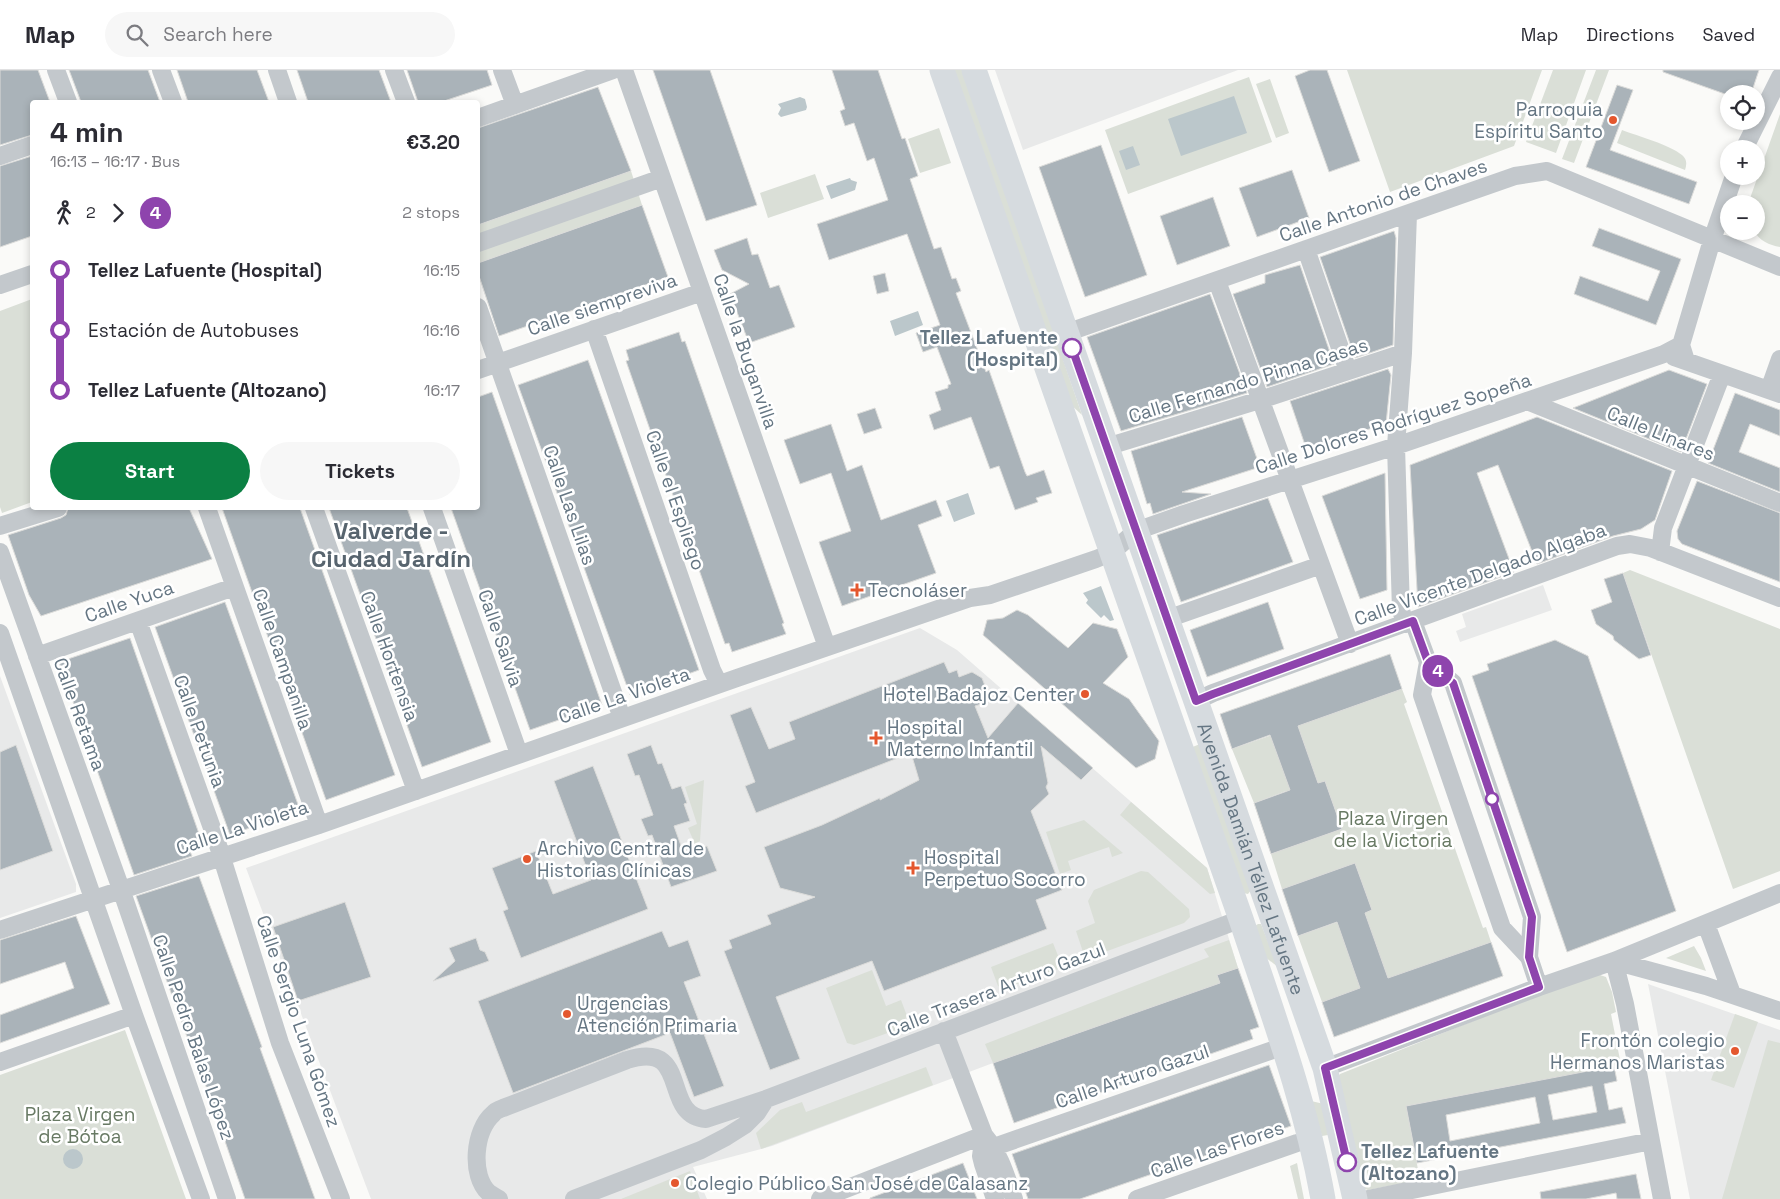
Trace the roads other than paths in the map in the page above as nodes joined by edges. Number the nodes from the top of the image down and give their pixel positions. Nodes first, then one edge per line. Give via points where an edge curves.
1 (56, 70) edge
2 (161, 70) edge
3 (277, 70) edge
4 (394, 70) edge
5 (502, 70) edge
6 (613, 70) edge
7 (624, 70) edge
8 (942, 70) edge
9 (974, 70) edge
10 (1780, 77) edge
11 (67, 100) edge
12 (171, 100) edge
13 (287, 100) edge
14 (405, 100) edge
15 (515, 105) junction
16 (480, 117) edge
17 (1748, 140) edge
18 (30, 146) edge
19 (0, 156) edge
20 (662, 178) junction
21 (1731, 185) edge
22 (1408, 214) junction
23 (1712, 240) junction
24 (480, 242) edge
25 (1306, 249) junction
26 (1780, 267) edge
27 (30, 275) edge
28 (1217, 281) junction
29 (0, 286) edge
30 (702, 292) junction
31 (480, 313) edge
32 (594, 329) junction
33 (1066, 333) junction
34 (1403, 353) junction
35 (1683, 353) junction
36 (1780, 359) edge
37 (497, 363) junction
38 (480, 369) edge
39 (1348, 371) junction
40 (1722, 374) junction
41 (1775, 392) edge
42 (1260, 400) junction
43 (1527, 401) junction
44 (1058, 402) junction
45 (1396, 446) junction
46 (1106, 447) junction
47 (1687, 466) junction
48 (1290, 481) junction
49 (1780, 503) edge
50 (52, 510) edge
51 (208, 510) edge
52 (315, 510) edge
53 (433, 510) edge
54 (0, 526) edge
55 (1136, 532) junction
56 (0, 552) edge
57 (1660, 552) junction
58 (1111, 553) junction
59 (1321, 565) junction
60 (234, 587) junction
61 (1780, 598) edge
62 (1167, 619) junction
63 (138, 621) junction
64 (1409, 622) junction
65 (0, 633) edge
66 (1350, 644) junction
67 (827, 647) junction
68 (37, 656) junction
69 (1428, 662) junction
70 (1443, 675) junction
71 (1424, 680) junction
72 (719, 684) junction
73 (1193, 694) junction
74 (622, 718) junction
75 (1174, 731) junction
76 (519, 754) junction
77 (416, 791) junction
78 (319, 825) junction
79 (221, 856) junction
80 (121, 889) junction
81 (1262, 890) junction
82 (1780, 893) edge
83 (94, 899) junction
84 (1241, 919) junction
85 (1706, 924) junction
86 (1531, 928) junction
87 (0, 930) edge
88 (1508, 934) junction
89 (1529, 957) junction
90 (1614, 961) junction
91 (1255, 962) junction
92 (1539, 987) junction
93 (1732, 994) junction
94 (1780, 1011) edge
95 (134, 1015) junction
96 (944, 1031) junction
97 (1284, 1046) junction
98 (0, 1062) edge
99 (1325, 1068) junction
100 (766, 1099) junction
101 (1312, 1140) junction
102 (989, 1141) junction
103 (1651, 1141) junction
104 (1342, 1197) edge
105 (200, 1199) edge
106 (227, 1199) edge
107 (341, 1199) edge
108 (499, 1199) edge
109 (574, 1199) edge
110 (820, 1199) edge
111 (995, 1199) edge
112 (1014, 1199) edge
113 (1137, 1199) edge
114 (1368, 1199) edge
115 (1662, 1199) edge

1 - 11 street
2 - 12 street
3 - 13 street
4 - 14 street
5 - 15 street
6 - 15 street
7 - 20 street, Calle la Buganvilla
8 - 44 street, Avenida Damián Téllez Lafuente
9 - 33 street, Avenida Damián Téllez Lafuente
10 - 17 street
15 - 16 street
18 - 19 street
20 - 24 street
20 - 30 street, Calle la Buganvilla
21 - 23 street
22 - 23 street, Calle Antonio de Chaves via 1515,176 1547,172
22 - 25 street, Calle Antonio de Chaves
22 - 34 street
23 - 26 street, Calle Antonio de Chaves
23 - 35 street
25 - 28 street, Calle Antonio de Chaves
25 - 39 street
27 - 29 street
28 - 33 street, Calle Antonio de Chaves
28 - 42 street
30 - 32 street, Calle siempreviva
30 - 67 street, Calle la Buganvilla
31 - 37 street, Calle Las Lilas
32 - 37 street, Calle siempreviva
32 - 72 street, Calle el Espliego
33 - 46 street, Avenida Damián Téllez Lafuente
34 - 39 street, Calle Fernando Pinna Casas
34 - 45 street
35 - 40 street
35 - 43 street, Calle Dolores Rodríguez Sopeña via 1664,354
36 - 41 street
37 - 38 street, Calle siempreviva
37 - 74 street, Calle Las Lilas
39 - 42 street, Calle Fernando Pinna Casas
40 - 41 street
40 - 47 street
42 - 46 street, Calle Fernando Pinna Casas
42 - 48 street
43 - 45 street, Calle Dolores Rodríguez Sopeña
43 - 47 street, Calle Linares
44 - 55 street via 1078,419 1116,523 1123,530
44 - 58 street, Avenida Damián Téllez Lafuente
45 - 48 street, Calle Dolores Rodríguez Sopeña
45 - 64 street via 1401,610
46 - 55 street, Avenida Damián Téllez Lafuente
47 - 49 street, Calle Linares
47 - 57 street via 1663,528
48 - 55 street, Calle Dolores Rodríguez Sopeña
48 - 59 street
50 - 54 street
51 - 60 street, Calle Campanilla
52 - 77 street, Calle Hortensia
53 - 76 street, Calle Salvia
55 - 58 street, Calle La Violeta
55 - 62 street, Avenida Damián Téllez Lafuente
56 - 68 street, Calle Retama
57 - 61 street, Calle Vicente Delgado Algaba
57 - 64 street, Calle Vicente Delgado Algaba via 1630,544 1617,546
58 - 67 street, Calle La Violeta
58 - 73 street via 1124,556 1133,563 1170,668
58 - 75 street, Avenida Damián Téllez Lafuente
59 - 62 street
59 - 66 street
60 - 63 street, Calle Yuca
60 - 78 street, Calle Campanilla
62 - 73 street, Avenida Damián Téllez Lafuente
63 - 68 street, Calle Yuca
63 - 79 street, Calle Petunia
64 - 66 street, Calle Vicente Delgado Algaba
64 - 69 street
65 - 83 street
66 - 73 street, Calle Vicente Delgado Algaba via 1213,694
67 - 72 street, Calle La Violeta
68 - 80 street, Calle Retama
69 - 70 street
69 - 71 street
70 - 71 street
70 - 86 street via 1453,683 1532,917
71 - 88 street via 1422,695 1502,928
72 - 74 street, Calle La Violeta
73 - 75 street
73 - 81 street, Avenida Damián Téllez Lafuente
74 - 76 street, Calle La Violeta
75 - 84 street, Avenida Damián Téllez Lafuente
76 - 77 street, Calle La Violeta
77 - 78 street, Calle La Violeta
78 - 79 street, Calle La Violeta
79 - 80 street, Calle La Violeta
79 - 107 street, Calle Sergio Luna Gómez via 280,1043
80 - 83 street, Calle La Violeta
80 - 106 street, Calle Pedro Balas López
81 - 84 street via 1254,906
81 - 99 street, Avenida Damián Téllez Lafuente
82 - 85 street
83 - 87 street
83 - 95 street
84 - 91 street, Avenida Damián Téllez Lafuente
84 - 96 street, Calle Trasera Arturo Gazul
85 - 90 street
85 - 93 street
86 - 88 street
86 - 89 street
88 - 89 street
89 - 92 street
90 - 92 street
90 - 93 street
90 - 103 street
91 - 97 street, Avenida Damián Téllez Lafuente
91 - 99 street via 1275,979 1305,1063 1310,1069
92 - 99 street
93 - 94 street
95 - 98 street
95 - 105 street
96 - 100 street, Calle Trasera Arturo Gazul
96 - 102 street
97 - 101 street, Avenida Damián Téllez Lafuente
97 - 102 street, Calle Arturo Gazul
99 - 104 street, Avenida Damián Téllez Lafuente
100 - 108 street, Calle Trasera Arturo Gazul via 715,1117 698,1119 685,1109 671,1071 663,1062 653,1055 628,1060 492,1114 480,1132 477,1163 480,1180 488,1192
100 - 109 street via 745,1126 726,1137 701,1150
101 - 104 street via 1330,1150
101 - 113 street, Calle Las Flores
102 - 110 street, Calle Arturo Gazul
102 - 111 street via 982,1164
102 - 112 street
103 - 114 street
103 - 115 street

